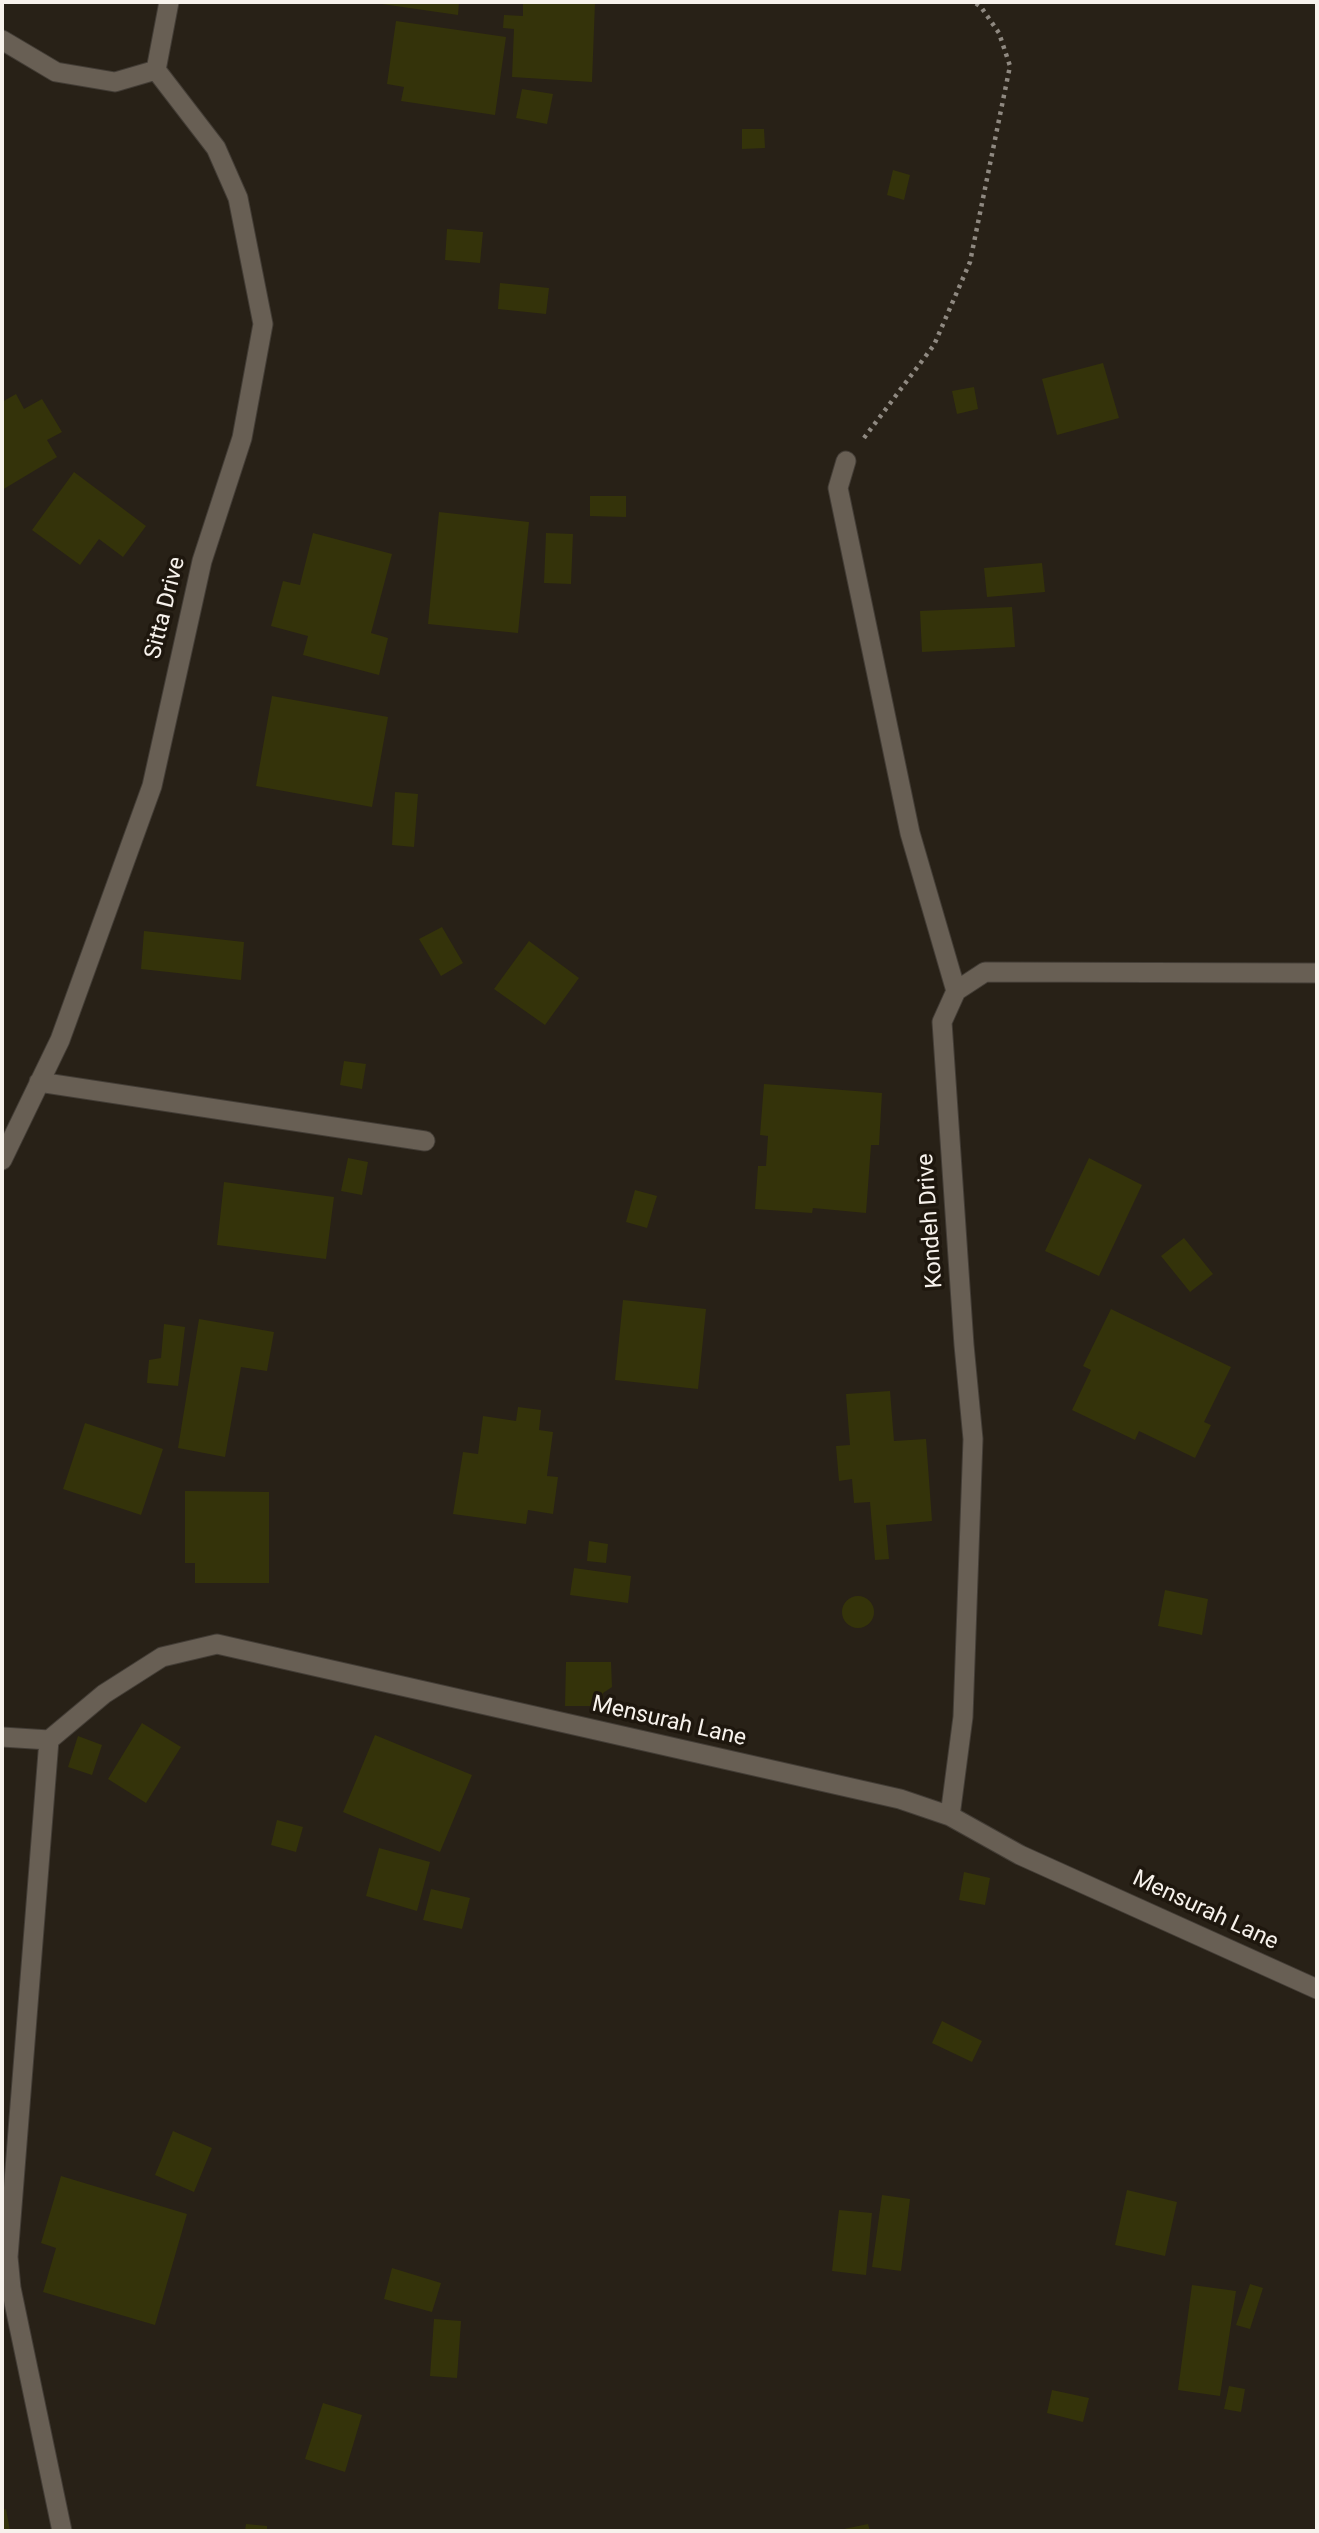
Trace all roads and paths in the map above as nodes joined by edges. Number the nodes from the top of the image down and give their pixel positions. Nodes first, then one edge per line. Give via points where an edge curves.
1 (169, 2) edge
2 (974, 2) edge
3 (2, 40) edge
4 (156, 70) junction
5 (846, 461) joint
6 (1317, 972) edge
7 (956, 991) junction
8 (39, 1082) junction
9 (425, 1141) dead end
10 (2, 1160) edge
11 (2, 1737) edge
12 (49, 1740) junction
13 (950, 1816) junction
14 (1317, 1989) edge
15 (62, 2531) edge

1 - 4 street
2 - 5 path via 999,33 1010,65 970,262 934,345
3 - 4 street via 56,72 115,82
4 - 8 street, Sitta Drive via 216,148 238,198 263,324 242,438 202,561 152,786 60,1040
5 - 7 street via 838,488 910,833
6 - 7 street via 985,972
7 - 13 street, Kondeh Drive via 942,1022 973,1439 963,1717
8 - 9 street
8 - 10 street, Sitta Drive
11 - 12 street
12 - 13 street, Mensurah Lane via 104,1694 162,1657 216,1644 900,1799
12 - 15 street via 8,2257
13 - 14 street, Mensurah Lane via 1020,1855

